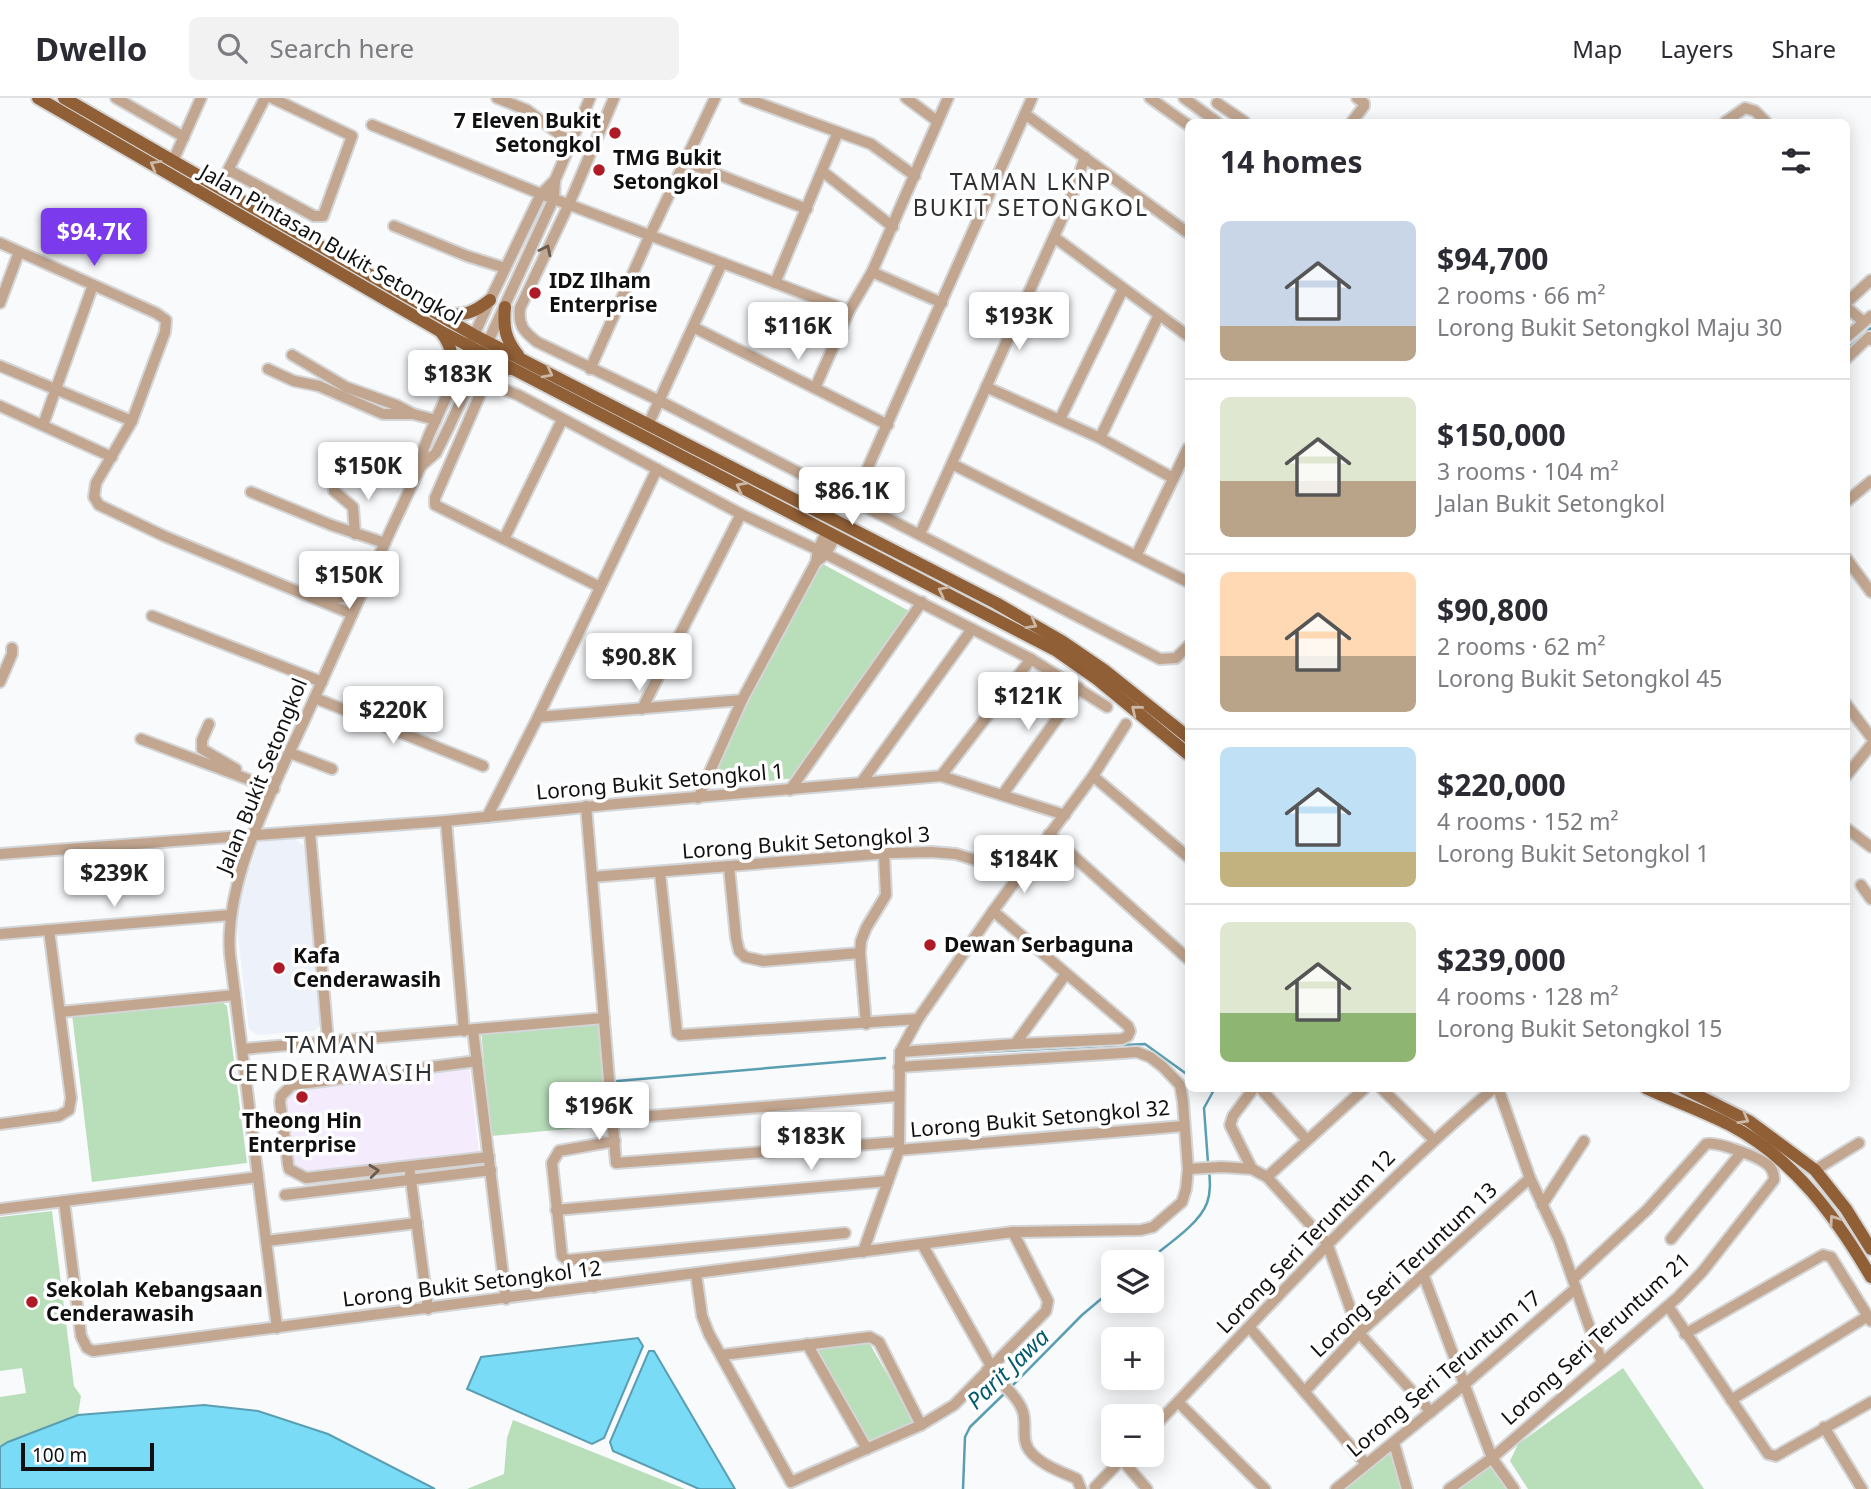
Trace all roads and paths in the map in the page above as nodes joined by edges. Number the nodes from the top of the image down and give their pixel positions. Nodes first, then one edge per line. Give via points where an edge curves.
1 (38, 98) edge
2 (64, 98) edge
3 (116, 98) edge
4 (201, 98) edge
5 (265, 98) edge
6 (272, 98) edge
7 (497, 98) edge
8 (590, 98) edge
9 (614, 98) edge
10 (745, 98) edge
11 (906, 98) edge
12 (948, 98) edge
13 (1032, 98) edge
14 (1150, 98) edge
15 (1184, 98) edge
16 (710, 99) edge
17 (1219, 100) edge
18 (1360, 102) edge
19 (1025, 114) junction
20 (1206, 115) junction
21 (1212, 119) edge
22 (1241, 119) edge
23 (1353, 119) edge
24 (1729, 119) edge
25 (1763, 119) edge
26 (937, 121) junction
27 (1185, 123) edge
28 (372, 125) dead end
29 (838, 132) junction
30 (184, 136) junction
31 (571, 143) junction
32 (1085, 157) junction
33 (173, 161) junction
34 (686, 162) junction
35 (229, 170) junction
36 (822, 171) junction
37 (915, 176) junction
38 (555, 180) junction
39 (219, 188) junction
40 (541, 194) junction
41 (554, 198) junction
42 (569, 204) junction
43 (807, 209) junction
44 (394, 226) dead end
45 (893, 227) junction
46 (1185, 231) edge
47 (650, 234) junction
48 (1054, 237) junction
49 (0, 243) edge
50 (19, 252) junction
51 (722, 262) junction
52 (505, 268) junction
53 (872, 272) junction
54 (1871, 280) edge
55 (775, 283) junction
56 (93, 285) junction
57 (1123, 289) junction
58 (489, 300) junction
59 (0, 303) edge
60 (942, 303) junction
61 (1850, 305) edge
62 (505, 307) junction
63 (430, 309) junction
64 (1850, 310) edge
65 (849, 311) junction
66 (1159, 315) junction
67 (1867, 319) edge
68 (693, 327) junction
69 (440, 331) junction
70 (1185, 334) edge
71 (1850, 334) edge
72 (1870, 338) edge
73 (472, 341) junction
74 (484, 347) junction
75 (292, 355) dead end
76 (1850, 356) edge
77 (517, 364) junction
78 (0, 366) edge
79 (268, 369) dead end
80 (590, 369) junction
81 (453, 381) junction
82 (468, 383) junction
83 (986, 387) junction
84 (815, 388) junction
85 (56, 389) junction
86 (0, 406) edge
87 (654, 413) junction
88 (414, 414) junction
89 (1060, 419) junction
90 (436, 420) junction
91 (562, 420) junction
92 (131, 421) junction
93 (43, 425) junction
94 (888, 425) junction
95 (1100, 438) junction
96 (1185, 454) edge
97 (112, 457) junction
98 (952, 464) junction
99 (421, 466) junction
100 (657, 469) junction
101 (1173, 478) junction
102 (1871, 481) edge
103 (334, 491) dead end
104 (251, 492) dead end
105 (1850, 499) edge
106 (853, 500) junction
107 (741, 514) junction
108 (355, 534) junction
109 (919, 534) junction
110 (831, 535) junction
111 (504, 539) junction
112 (385, 543) junction
113 (822, 552) junction
114 (1136, 556) junction
115 (1850, 563) edge
116 (1185, 580) edge
117 (366, 583) junction
118 (600, 587) junction
119 (1871, 592) edge
120 (319, 600) junction
121 (922, 602) junction
122 (336, 607) junction
123 (352, 614) junction
124 (152, 616) dead end
125 (972, 629) junction
126 (342, 636) junction
127 (12, 648) dead end
128 (1185, 649) edge
129 (1031, 659) junction
130 (0, 682) edge
131 (322, 682) junction
132 (1079, 688) junction
133 (315, 698) junction
134 (742, 700) junction
135 (1107, 707) dead end
136 (642, 709) junction
137 (1850, 709) edge
138 (538, 717) junction
139 (209, 724) dead end
140 (1126, 724) dead end
141 (1185, 735) edge
142 (1871, 737) edge
143 (141, 739) dead end
144 (1871, 745) edge
145 (1185, 752) edge
146 (290, 753) junction
147 (483, 766) dead end
148 (332, 769) dead end
149 (1850, 771) edge
150 (941, 776) junction
151 (1093, 776) junction
152 (861, 783) junction
153 (269, 787) junction
154 (790, 789) junction
155 (1003, 793) junction
156 (698, 798) junction
157 (586, 806) junction
158 (1065, 814) junction
159 (487, 817) junction
160 (446, 821) junction
161 (1850, 831) edge
162 (310, 832) junction
163 (1049, 834) junction
164 (254, 835) junction
165 (1871, 848) edge
166 (0, 854) edge
167 (884, 854) junction
168 (1185, 854) edge
169 (729, 867) junction
170 (660, 873) junction
171 (1020, 874) junction
172 (592, 877) junction
173 (1861, 885) dead end
174 (1871, 899) edge
175 (993, 911) junction
176 (230, 915) junction
177 (50, 930) junction
178 (0, 934) edge
179 (859, 953) junction
180 (1185, 956) edge
181 (1066, 974) junction
182 (235, 995) junction
183 (60, 1012) junction
184 (604, 1018) junction
185 (918, 1019) junction
186 (866, 1024) junction
187 (469, 1030) junction
188 (328, 1041) junction
189 (1015, 1044) junction
190 (243, 1049) junction
191 (900, 1052) junction
192 (477, 1061) junction
193 (900, 1067) junction
194 (1251, 1092) edge
195 (1264, 1092) edge
196 (1361, 1092) edge
197 (1385, 1092) edge
198 (1491, 1092) edge
199 (1498, 1092) edge
200 (1656, 1092) edge
201 (1691, 1092) edge
202 (899, 1096) junction
203 (612, 1119) junction
204 (0, 1124) edge
205 (1184, 1126) junction
206 (1307, 1140) junction
207 (1434, 1140) junction
208 (614, 1141) junction
209 (1584, 1141) dead end
210 (1859, 1143) dead end
211 (899, 1146) junction
212 (1741, 1153) junction
213 (489, 1157) junction
214 (410, 1167) junction
215 (1188, 1169) junction
216 (1252, 1169) junction
217 (491, 1170) junction
218 (1815, 1170) junction
219 (258, 1177) junction
220 (1267, 1177) junction
221 (1530, 1178) junction
222 (411, 1180) junction
223 (1774, 1180) joint
224 (888, 1181) junction
225 (285, 1195) dead end
226 (64, 1201) junction
227 (0, 1203) edge
228 (1542, 1205) junction
229 (0, 1209) edge
230 (556, 1210) junction
231 (417, 1223) junction
232 (1013, 1232) junction
233 (845, 1233) dead end
234 (1671, 1239) dead end
235 (266, 1241) junction
236 (1327, 1243) junction
237 (1869, 1243) edge
238 (922, 1244) junction
239 (863, 1252) junction
240 (592, 1258) junction
241 (696, 1274) junction
242 (1423, 1274) junction
243 (1871, 1277) edge
244 (1574, 1283) junction
245 (594, 1287) junction
246 (506, 1299) junction
247 (1668, 1306) junction
248 (428, 1309) junction
249 (1870, 1319) edge
250 (277, 1328) junction
251 (1250, 1328) junction
252 (1359, 1333) junction
253 (1685, 1334) junction
254 (807, 1344) junction
255 (722, 1355) junction
256 (1602, 1363) junction
257 (990, 1370) junction
258 (1465, 1384) junction
259 (1305, 1391) junction
260 (1731, 1400) junction
261 (1178, 1402) junction
262 (1871, 1402) edge
263 (1431, 1412) junction
264 (1164, 1417) edge
265 (920, 1425) junction
266 (1824, 1427) junction
267 (1394, 1443) junction
268 (867, 1449) junction
269 (1492, 1458) junction
270 (1366, 1464) junction
271 (1115, 1467) edge
272 (1132, 1467) edge
273 (1095, 1487) dead end
274 (1081, 1489) edge
275 (1147, 1489) edge
276 (1265, 1489) edge
277 (1336, 1489) edge
278 (1407, 1489) edge
279 (1449, 1489) edge
280 (1514, 1489) edge
281 (1862, 1489) edge

69 -> 1 main road, Jalan Pintasan Bukit Setongkol
2 - 33 main road, Jalan Pintasan Bukit Setongkol
3 - 30 street
4 - 30 street
5 - 35 street
6 - 35 street via 352,136 323,216 314,216
7 - 31 street via 527,110
8 - 31 street, Jalan Bukit Setongkol
9 - 42 street
10 - 29 street
11 - 26 street
12 - 26 street
13 - 19 street
14 - 27 street
15 - 20 street
16 - 34 street
17 - 20 street
17 - 22 street
18 - 23 street
19 - 32 street
19 - 60 street
20 - 21 street
24 - 25 street via 1745,107
26 - 37 street
28 - 40 street
29 - 36 street
29 - 37 street via 871,144
30 - 33 street
31 - 38 street, Jalan Bukit Setongkol
32 - 46 street
32 - 48 street
33 - 39 main road, Jalan Pintasan Bukit Setongkol
34 - 43 street
34 - 47 street
35 - 39 street
36 - 43 street
36 - 45 street
37 - 45 street
38 - 40 street, Jalan Bukit Setongkol
38 - 41 street, Jalan Bukit Setongkol
39 - 63 main road, Jalan Pintasan Bukit Setongkol
40 - 41 street
40 - 52 street, Jalan Bukit Setongkol
41 - 42 street
41 - 62 street, Jalan Bukit Setongkol
42 - 47 street
80 -> 42 street via 548,347 524,331 519,322 520,308
43 - 55 street
44 - 52 street
45 - 53 street
47 - 51 street
47 - 80 street
48 - 57 street
48 - 83 street
49 - 50 street
50 - 56 street
50 - 59 street
51 - 55 street
51 - 68 street
52 - 58 street, Jalan Bukit Setongkol
53 - 60 street
53 - 65 street
54 - 61 street
55 - 65 street
56 - 85 street
56 - 92 street via 166,320
57 - 66 street
57 - 89 street
58 - 63 main road via 462,316
58 - 73 street, Jalan Bukit Setongkol
60 - 94 street
62 - 74 street, Jalan Bukit Setongkol
62 - 77 main road via 503,326
63 - 73 main road, Jalan Pintasan Bukit Setongkol
64 - 67 street
65 - 84 street
66 - 70 street
66 - 95 street
67 - 71 street
68 - 84 street
68 - 87 street
69 - 73 main road, Jalan Pintasan Bukit Setongkol
69 - 81 main road via 453,355
72 - 76 street
73 - 74 main road, Jalan Pintasan Bukit Setongkol
73 - 81 street, Jalan Bukit Setongkol
74 - 77 main road, Jalan Pintasan Bukit Setongkol
74 - 82 street, Jalan Bukit Setongkol
75 - 88 street via 346,387
77 - 82 main road via 493,369
77 -> 87 main road, Jalan Pintasan Bukit Setongkol
110 -> 77 main road, Jalan Pintasan Bukit Setongkol
78 - 85 street
79 - 88 street via 383,414
80 - 87 street
81 - 90 street, Jalan Bukit Setongkol
82 - 99 street, Jalan Bukit Setongkol via 436,453
83 - 89 street
83 - 98 street
84 - 94 street
85 - 92 street
85 - 93 street
86 - 93 street
87 - 106 street
87 -> 141 main road, Jalan Pintasan Bukit Setongkol via 1052,636 1119,681
88 - 90 street
89 - 95 street
90 - 99 street, Jalan Bukit Setongkol
91 - 100 street
91 - 111 street
91 - 111 street via 518,395 494,386 482,390 435,505
92 - 97 street
93 - 97 street
94 - 106 street
95 - 101 street
96 - 101 street
97 - 120 street via 96,483 94,496 99,505
98 - 109 street
98 - 114 street
99 - 112 street, Jalan Bukit Setongkol
100 - 107 street
100 - 118 street
101 - 114 street
102 - 105 street
103 - 108 street via 353,507
104 - 108 street
106 - 109 street
107 - 113 street
107 - 136 street
108 - 112 street
109 - 128 street via 1150,654 1168,660
110 - 113 street
145 -> 110 main road, Jalan Pintasan Bukit Setongkol via 1057,651
111 - 118 street
112 - 117 street, Jalan Bukit Setongkol
113 - 121 street
113 - 134 street
114 - 116 street
115 - 119 street
117 - 120 street via 342,597
117 - 123 street, Jalan Bukit Setongkol
118 - 138 street
120 - 122 street
121 - 125 street
121 - 154 street
122 - 123 street
122 - 126 street
123 - 126 street, Jalan Bukit Setongkol
124 - 131 street
125 - 129 street
125 - 152 street
126 - 131 street, Jalan Bukit Setongkol
127 - 130 street
129 - 132 street
129 - 150 street
131 - 133 street, Jalan Bukit Setongkol
132 - 135 street
132 - 155 street
133 - 146 street, Jalan Bukit Setongkol
133 - 147 street
134 - 136 street
134 - 156 street
136 - 138 street
137 - 142 street
138 - 159 street
139 - 153 street via 202,749
140 - 151 street
143 - 153 street
144 - 149 street
146 - 148 street
146 - 153 street, Jalan Bukit Setongkol
150 - 152 street, Lorong Bukit Setongkol 1
150 - 155 street, Lorong Bukit Setongkol 1
151 - 158 street
151 - 168 street
152 - 154 street, Lorong Bukit Setongkol 1
153 - 164 street, Jalan Bukit Setongkol
154 - 156 street, Lorong Bukit Setongkol 1
155 - 158 street, Lorong Bukit Setongkol 1
156 - 157 street, Lorong Bukit Setongkol 1
157 - 159 street, Lorong Bukit Setongkol 1
157 - 172 street
158 - 163 street
159 - 160 street, Lorong Bukit Setongkol 1
160 - 162 street, Lorong Bukit Setongkol 1
160 - 187 street
161 - 165 street
162 - 164 street, Lorong Bukit Setongkol 1
162 - 188 street
163 - 171 street
163 - 180 street
164 - 166 street, Lorong Bukit Setongkol 1
164 - 176 street, Jalan Bukit Setongkol
167 - 169 street, Lorong Bukit Setongkol 3
167 - 171 street, Lorong Bukit Setongkol 3 via 956,855
167 - 179 street via 886,895 866,928
169 - 170 street, Lorong Bukit Setongkol 3
169 - 179 street via 736,938 745,957 763,961
170 - 172 street, Lorong Bukit Setongkol 3
170 - 186 street via 680,1035
171 - 175 street
172 - 184 street
173 - 174 street
175 - 181 street
175 - 185 street
176 - 177 street
176 - 182 street, Jalan Bukit Setongkol
177 - 178 street
177 - 183 street
179 - 186 street
181 - 189 street
181 - 189 street via 1128,1026 1128,1036
182 - 183 street
182 - 190 street, Jalan Bukit Setongkol
183 - 204 street via 69,1110 59,1116
184 - 187 street
184 - 203 street
185 - 186 street
185 - 191 street
187 - 188 street
187 - 192 street
188 - 190 street
189 - 191 street
190 - 219 street, Jalan Bukit Setongkol
191 - 193 street
192 - 213 street
192 -> 214 street via 299,1083 281,1096 289,1169 306,1178
193 - 202 street
193 - 205 street, Lorong Bukit Setongkol 12 via 1137,1052 1150,1057 1180,1085
194 - 216 street via 1230,1125
195 - 206 street
196 - 206 street
197 - 207 street
198 - 207 street, Lorong Seri Teruntum 12
199 - 221 street
243 -> 200 main road via 1831,1214 1801,1178 1732,1126
201 -> 218 main road via 1749,1121
202 - 203 street
202 - 211 street
203 - 208 street
205 - 211 street, Lorong Bukit Setongkol 32
205 - 215 street, Lorong Bukit Setongkol 12
206 - 220 street
207 - 236 street, Lorong Seri Teruntum 12
208 - 211 street, Lorong Bukit Setongkol 32 via 617,1163
208 - 230 street via 559,1151 552,1163
209 - 228 street
210 - 218 street
211 - 224 street
212 - 223 street, Lorong Seri Teruntum 17 via 1767,1163
212 - 234 street
212 - 244 street, Lorong Seri Teruntum 17 via 1712,1143 1701,1147 1647,1210
213 - 214 street
213 - 217 street
214 - 222 street
215 - 216 street
215 - 232 street, Lorong Bukit Setongkol 12 via 1182,1202 1153,1227
216 - 220 street
217 - 222 street
217 - 246 street
218 - 237 main road
219 - 226 street
219 - 235 street, Jalan Bukit Setongkol
220 - 236 street
221 - 228 street
221 - 242 street, Lorong Seri Teruntum 13
222 - 225 street
222 - 231 street
223 - 247 street, Lorong Seri Teruntum 21 via 1702,1272
224 - 230 street
224 - 239 street
226 - 229 street
226 - 250 street, Lorong Bukit Setongkol 12 via 80,1336 87,1348 106,1351
227 - 229 street
228 - 244 street
230 - 240 street via 562,1256
231 - 235 street
231 - 248 street
232 - 238 street, Lorong Bukit Setongkol 12
232 - 257 street via 1048,1301 1046,1311
233 - 240 street
235 - 250 street, Jalan Bukit Setongkol
236 - 251 street, Lorong Seri Teruntum 12
236 - 252 street
238 - 239 street, Lorong Bukit Setongkol 12
238 - 257 street
239 - 241 street, Lorong Bukit Setongkol 12
240 - 245 street
241 - 245 street, Lorong Bukit Setongkol 12
241 - 255 street via 702,1316
242 - 252 street, Lorong Seri Teruntum 13
242 - 258 street
244 - 256 street
244 - 258 street, Lorong Seri Teruntum 17
245 - 246 street, Lorong Bukit Setongkol 12
246 - 248 street, Lorong Bukit Setongkol 12
247 - 253 street
247 - 256 street, Lorong Seri Teruntum 21
248 - 250 street, Lorong Bukit Setongkol 12
249 - 253 street via 1831,1257 1823,1255
249 - 260 street
251 - 259 street
251 - 261 street, Lorong Seri Teruntum 12
252 - 259 street, Lorong Seri Teruntum 13
252 - 263 street
253 - 260 street
254 - 255 street
254 - 265 street via 865,1336 876,1340
254 - 268 street
255 - 268 street via 791,1482
256 - 269 street, Lorong Seri Teruntum 21
257 - 265 street via 954,1405
257 - 274 street via 1023,1411 1028,1448 1077,1479
258 - 263 street, Lorong Seri Teruntum 17
258 - 269 street
259 - 270 street
260 - 266 street via 1768,1454 1776,1456
261 - 264 street, Lorong Seri Teruntum 12
261 - 276 street
262 - 266 street
263 - 267 street, Lorong Seri Teruntum 17
265 - 268 street
266 - 281 street
267 - 270 street, Lorong Seri Teruntum 17
267 - 278 street
269 - 279 street, Lorong Seri Teruntum 21
269 - 280 street
270 - 277 street, Lorong Seri Teruntum 17
271 - 273 street
272 - 275 street

